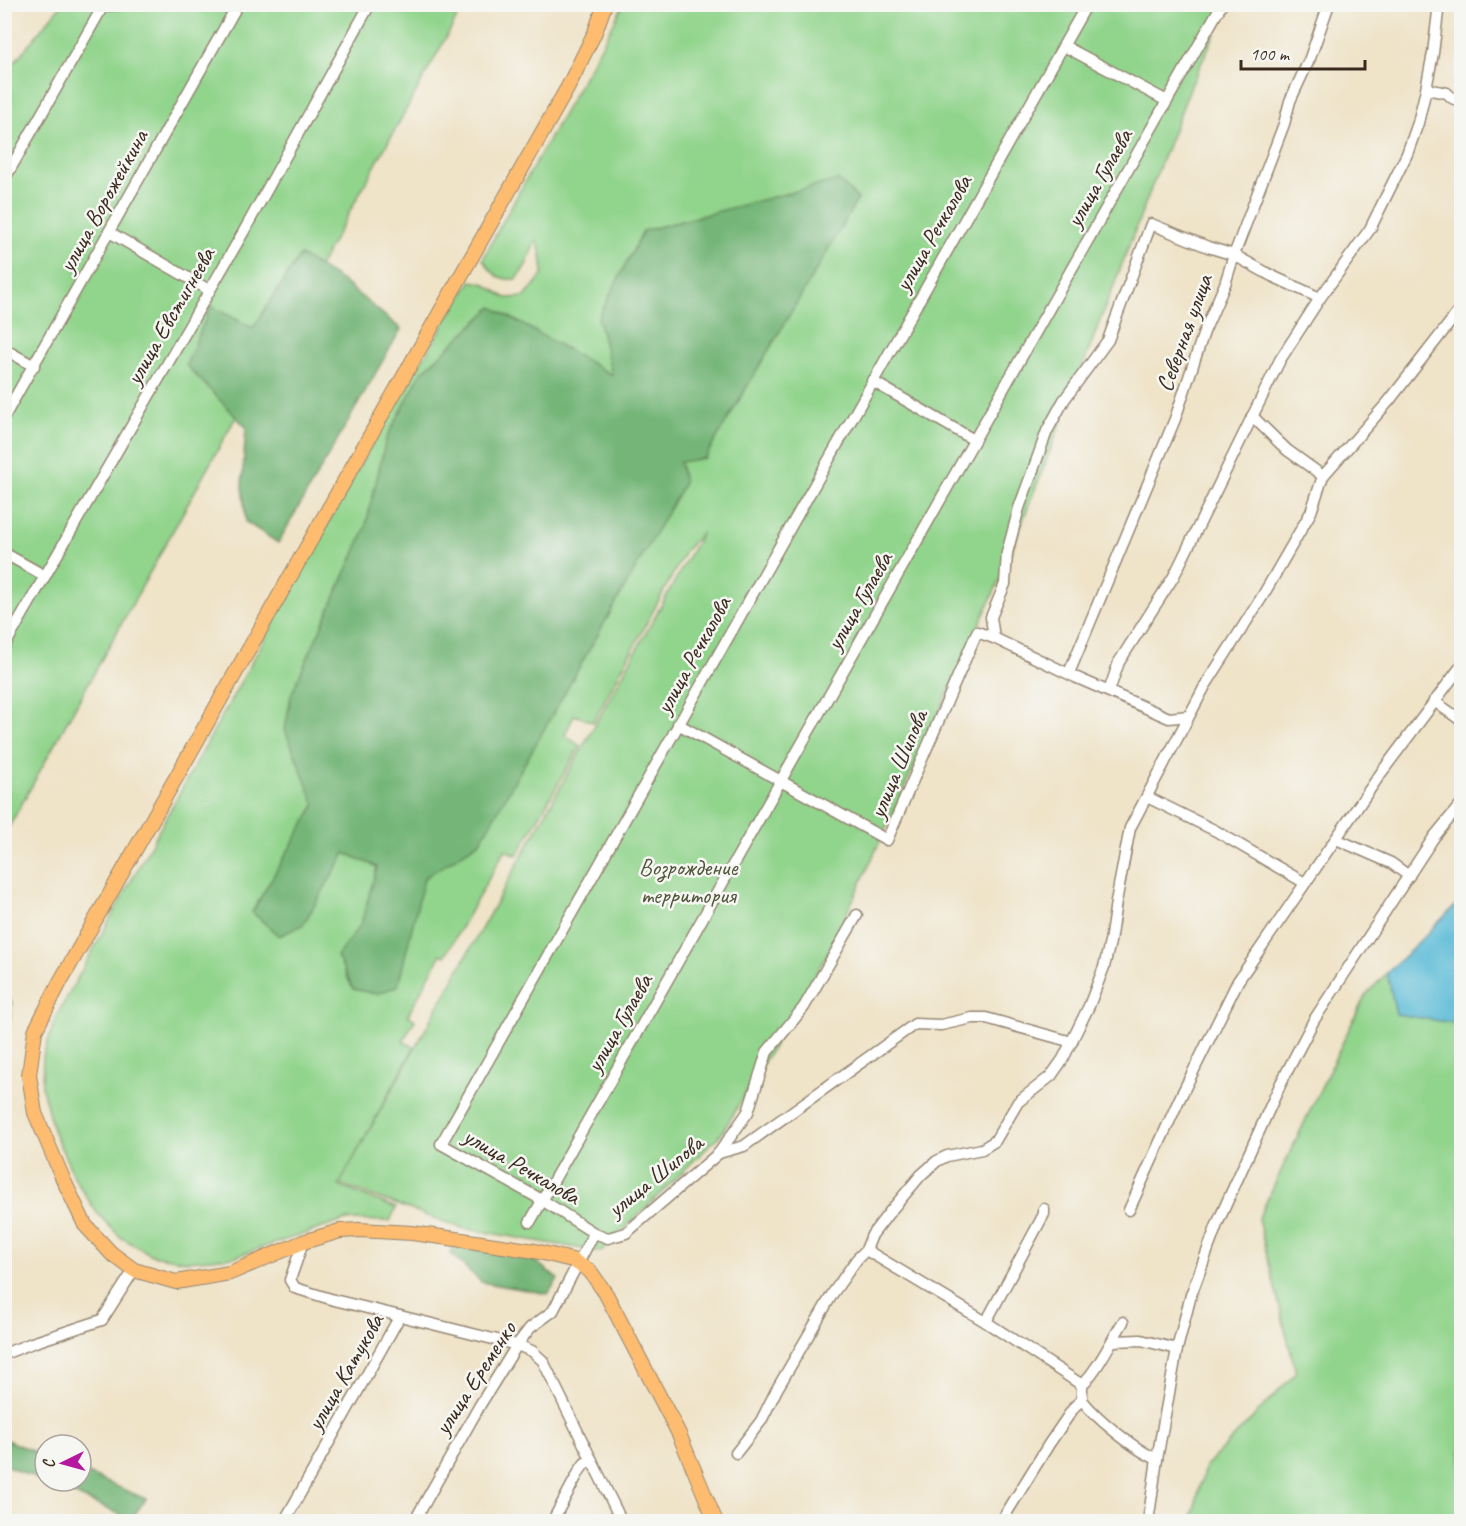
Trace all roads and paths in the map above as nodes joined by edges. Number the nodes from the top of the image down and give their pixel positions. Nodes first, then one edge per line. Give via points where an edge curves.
1 (134, 4) edge
2 (238, 4) edge
3 (370, 4) edge
4 (605, 4) edge
5 (1087, 4) edge
6 (1222, 4) edge
7 (1329, 4) edge
8 (1439, 4) edge
9 (1064, 46) junction
10 (1426, 89) junction
11 (1167, 101) junction
12 (1461, 102) edge
13 (4, 180) edge
14 (109, 232) junction
15 (1234, 255) junction
16 (209, 290) junction
17 (1320, 298) junction
18 (1461, 307) edge
19 (4, 349) edge
20 (34, 366) junction
21 (872, 381) junction
22 (1252, 416) junction
23 (4, 417) edge
24 (974, 440) junction
25 (1323, 476) junction
26 (4, 552) edge
27 (45, 576) junction
28 (994, 638) junction
29 (4, 647) edge
30 (1461, 665) edge
31 (1068, 673) junction
32 (1109, 691) junction
33 (1434, 701) junction
34 (1188, 716) junction
35 (1461, 721) edge
36 (678, 724) junction
37 (780, 782) junction
38 (1147, 797) junction
39 (1461, 803) edge
40 (1336, 839) junction
41 (1409, 876) junction
42 (1305, 883) junction
43 (857, 915) dead end
44 (1072, 1042) junction
45 (719, 1153) junction
46 (542, 1200) junction
47 (1044, 1209) dead end
48 (1129, 1210) dead end
49 (530, 1222) dead end
50 (594, 1233) junction
51 (303, 1242) junction
52 (866, 1250) junction
53 (577, 1263) junction
54 (134, 1270) junction
55 (400, 1316) junction
56 (986, 1322) junction
57 (1123, 1322) dead end
58 (1114, 1341) junction
59 (517, 1345) junction
60 (1177, 1349) junction
61 (4, 1354) edge
62 (1082, 1385) junction
63 (1083, 1400) junction
64 (736, 1453) dead end
65 (1157, 1459) junction
66 (592, 1460) junction
67 (284, 1521) edge
68 (414, 1521) edge
69 (552, 1521) edge
70 (622, 1521) edge
71 (716, 1521) edge
72 (1001, 1521) edge
73 (1148, 1521) edge

1 - 13 street via 103,6
2 - 14 street, улица Ворожейкина
3 - 16 street, улица Евстигнеева
4 - 54 main road via 568,87 35,1031 29,1075 35,1113 86,1225 111,1253
5 - 9 street, улица Речкалова
6 - 11 street, улица Гулаева
7 - 15 street, Северная улица
8 - 10 street
9 - 11 street
9 - 21 street, улица Речкалова
10 - 12 street via 1447,93
10 - 17 street via 1414,136 1384,202 1359,246
11 - 24 street, улица Гулаева
14 - 16 street
14 - 20 street, улица Ворожейкина
15 - 17 street
15 - 28 street via 1150,224 1108,340 1064,400 1047,431 1007,553 1005,584 991,617
15 - 31 street, Северная улица via 1171,429
16 - 27 street, улица Евстигнеева
17 - 22 street via 1280,360
18 - 25 street via 1389,401
19 - 20 street
20 - 23 street, улица Ворожейкина
21 - 24 street
21 - 36 street, улица Речкалова
22 - 25 street via 1287,450
22 - 32 street via 1174,576 1119,662
24 - 37 street, улица Гулаева
25 - 34 street via 1311,512 1289,552
26 - 27 street
27 - 29 street, улица Евстигнеева
28 - 31 street
28 - 37 street, улица Шипова via 977,632 887,840
30 - 33 street
31 - 32 street
32 - 34 street via 1169,718
33 - 35 street
33 - 40 street
34 - 38 street
36 - 37 street, улица Шипова
36 - 46 street, улица Речкалова via 441,1144
37 - 46 street, улица Гулаева
38 - 42 street via 1216,831
38 - 44 street via 1130,828 1104,967
39 - 41 street
40 - 41 street via 1390,863
40 - 42 street
41 - 60 street via 1314,1020 1281,1083 1218,1222 1191,1295
42 - 48 street via 1238,981
43 - 45 street, улица Шипова via 804,1007 767,1052 748,1112
44 - 45 street via 986,1018 940,1025 915,1024 744,1146
44 - 52 street via 1051,1076 1018,1102 994,1141 982,1149 937,1161 877,1228
45 - 50 street, улица Шипова via 626,1233 608,1238
46 - 49 street, улица Гулаева
46 - 50 street, улица Речкалова
47 - 56 street
50 - 53 street, улица Речкалова
51 - 53 main road via 340,1231 412,1233 535,1251
51 - 54 main road via 230,1272 176,1282
51 - 55 street via 290,1281 296,1288
52 - 56 street
52 - 64 street via 833,1293 761,1421
53 - 59 street, улица Еременко via 553,1311 530,1328
53 - 71 main road via 598,1280 637,1351 679,1434
54 - 61 street via 102,1320
55 - 59 street, улица Катукова
55 - 67 street, улица Катукова
56 - 62 street
57 - 58 street
58 - 60 street via 1141,1340
58 - 62 street
59 - 66 street, улица Катукова via 543,1361
59 - 68 street, улица Еременко
60 - 65 street
62 - 63 street
63 - 65 street via 1093,1414
63 - 72 street via 1049,1444
65 - 73 street
66 - 69 street via 579,1470
66 - 70 street, улица Катукова

